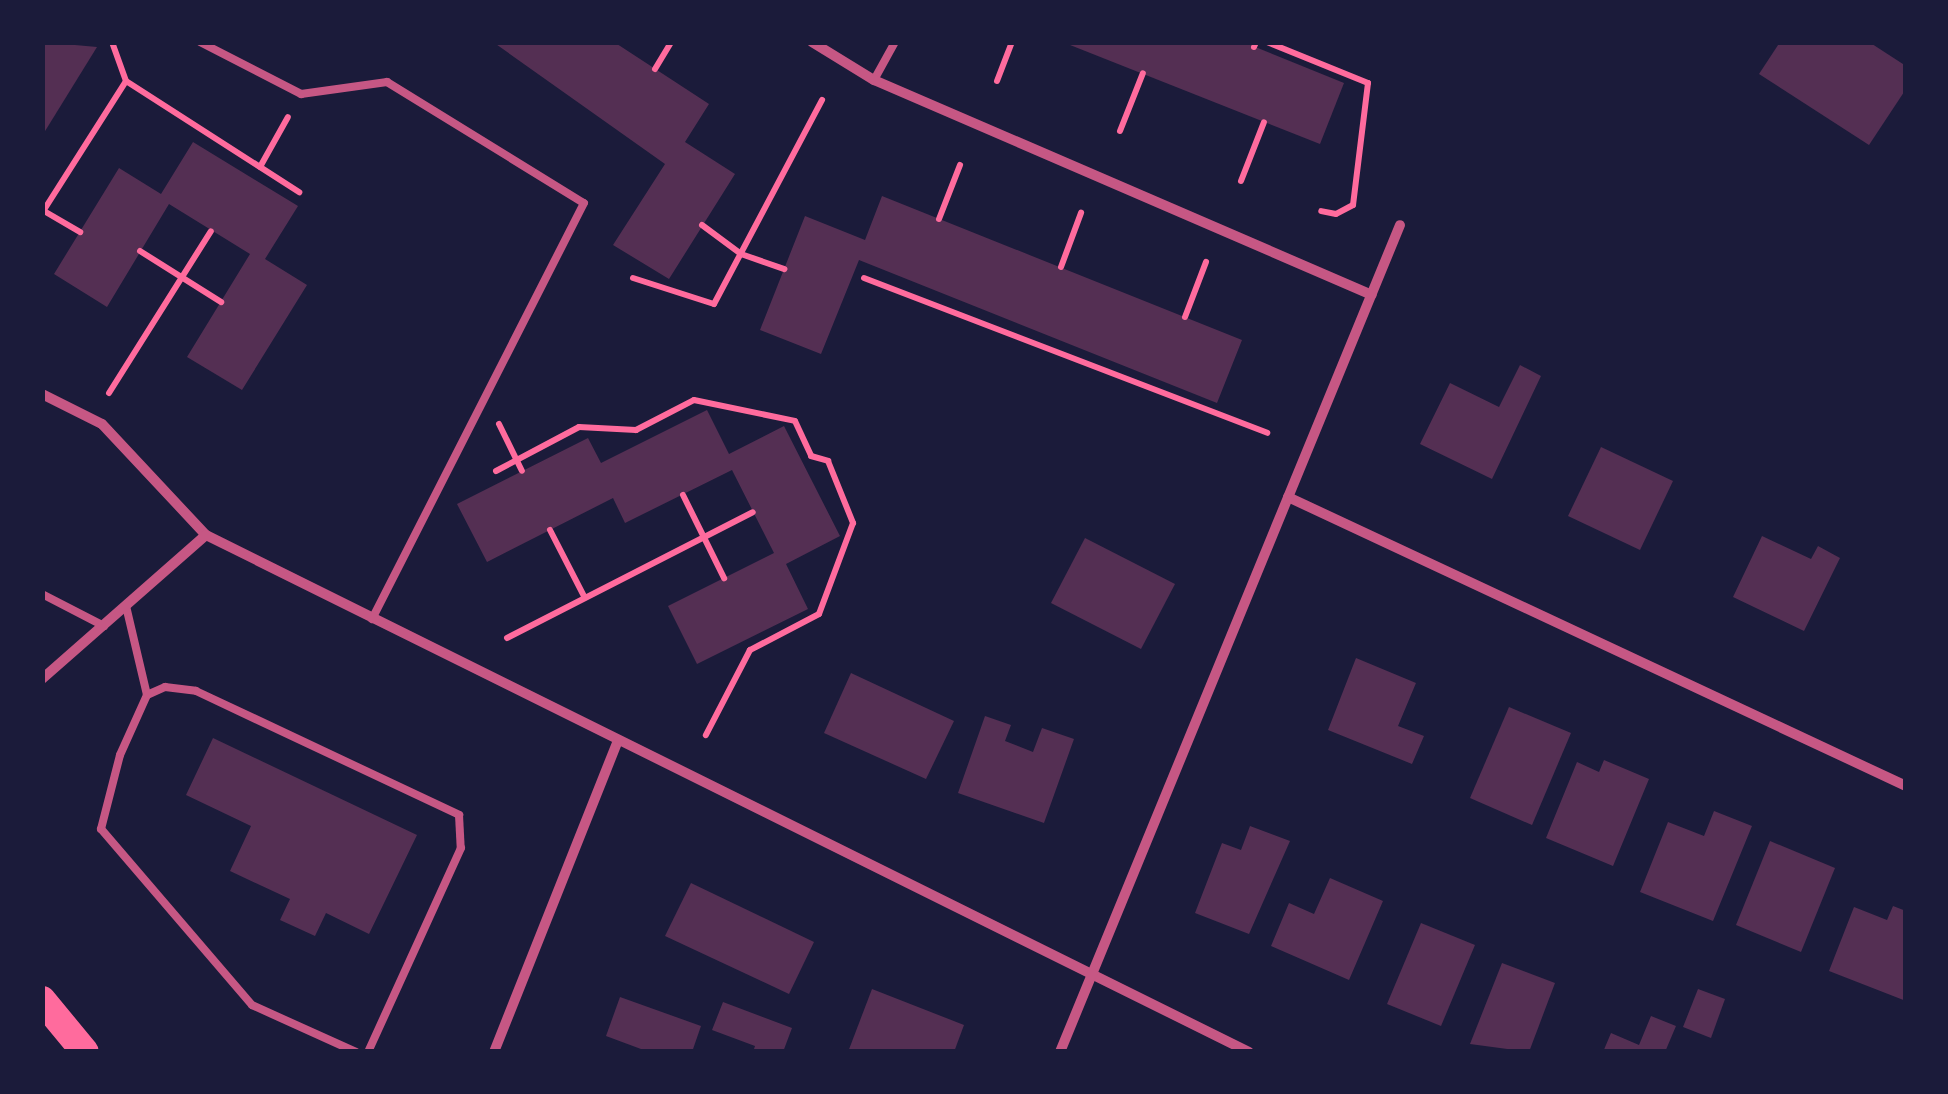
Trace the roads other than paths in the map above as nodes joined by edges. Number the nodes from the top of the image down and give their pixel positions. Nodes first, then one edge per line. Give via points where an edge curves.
1 (200, 42) edge
2 (812, 42) edge
3 (895, 42) edge
4 (874, 80) junction
5 (1400, 225) dead end
6 (1372, 295) junction
7 (42, 394) edge
8 (1288, 497) junction
9 (206, 535) junction
10 (42, 594) edge
11 (126, 606) junction
12 (372, 619) junction
13 (104, 626) junction
14 (42, 679) edge
15 (147, 695) junction
16 (618, 740) junction
17 (1906, 786) edge
18 (1092, 974) junction
19 (42, 1000) edge
20 (85, 1052) edge
21 (356, 1052) edge
22 (368, 1052) edge
23 (494, 1052) edge
24 (1060, 1052) edge
25 (1249, 1052) edge

1 - 12 lane via 301,94 387,82 584,203
2 - 4 street
3 - 4 lane
4 - 6 street
5 - 6 street
6 - 8 street
7 - 9 street via 102,424
8 - 17 street
8 - 18 street
9 - 11 street
9 - 12 street
10 - 13 lane
11 - 13 street
11 - 15 lane
12 - 16 street
13 - 14 street
15 - 21 lane via 120,755 101,829 252,1005
15 - 22 lane via 166,687 196,691 458,815 461,848
16 - 18 street
16 - 23 street
18 - 24 street
18 - 25 street
19 - 20 highway

